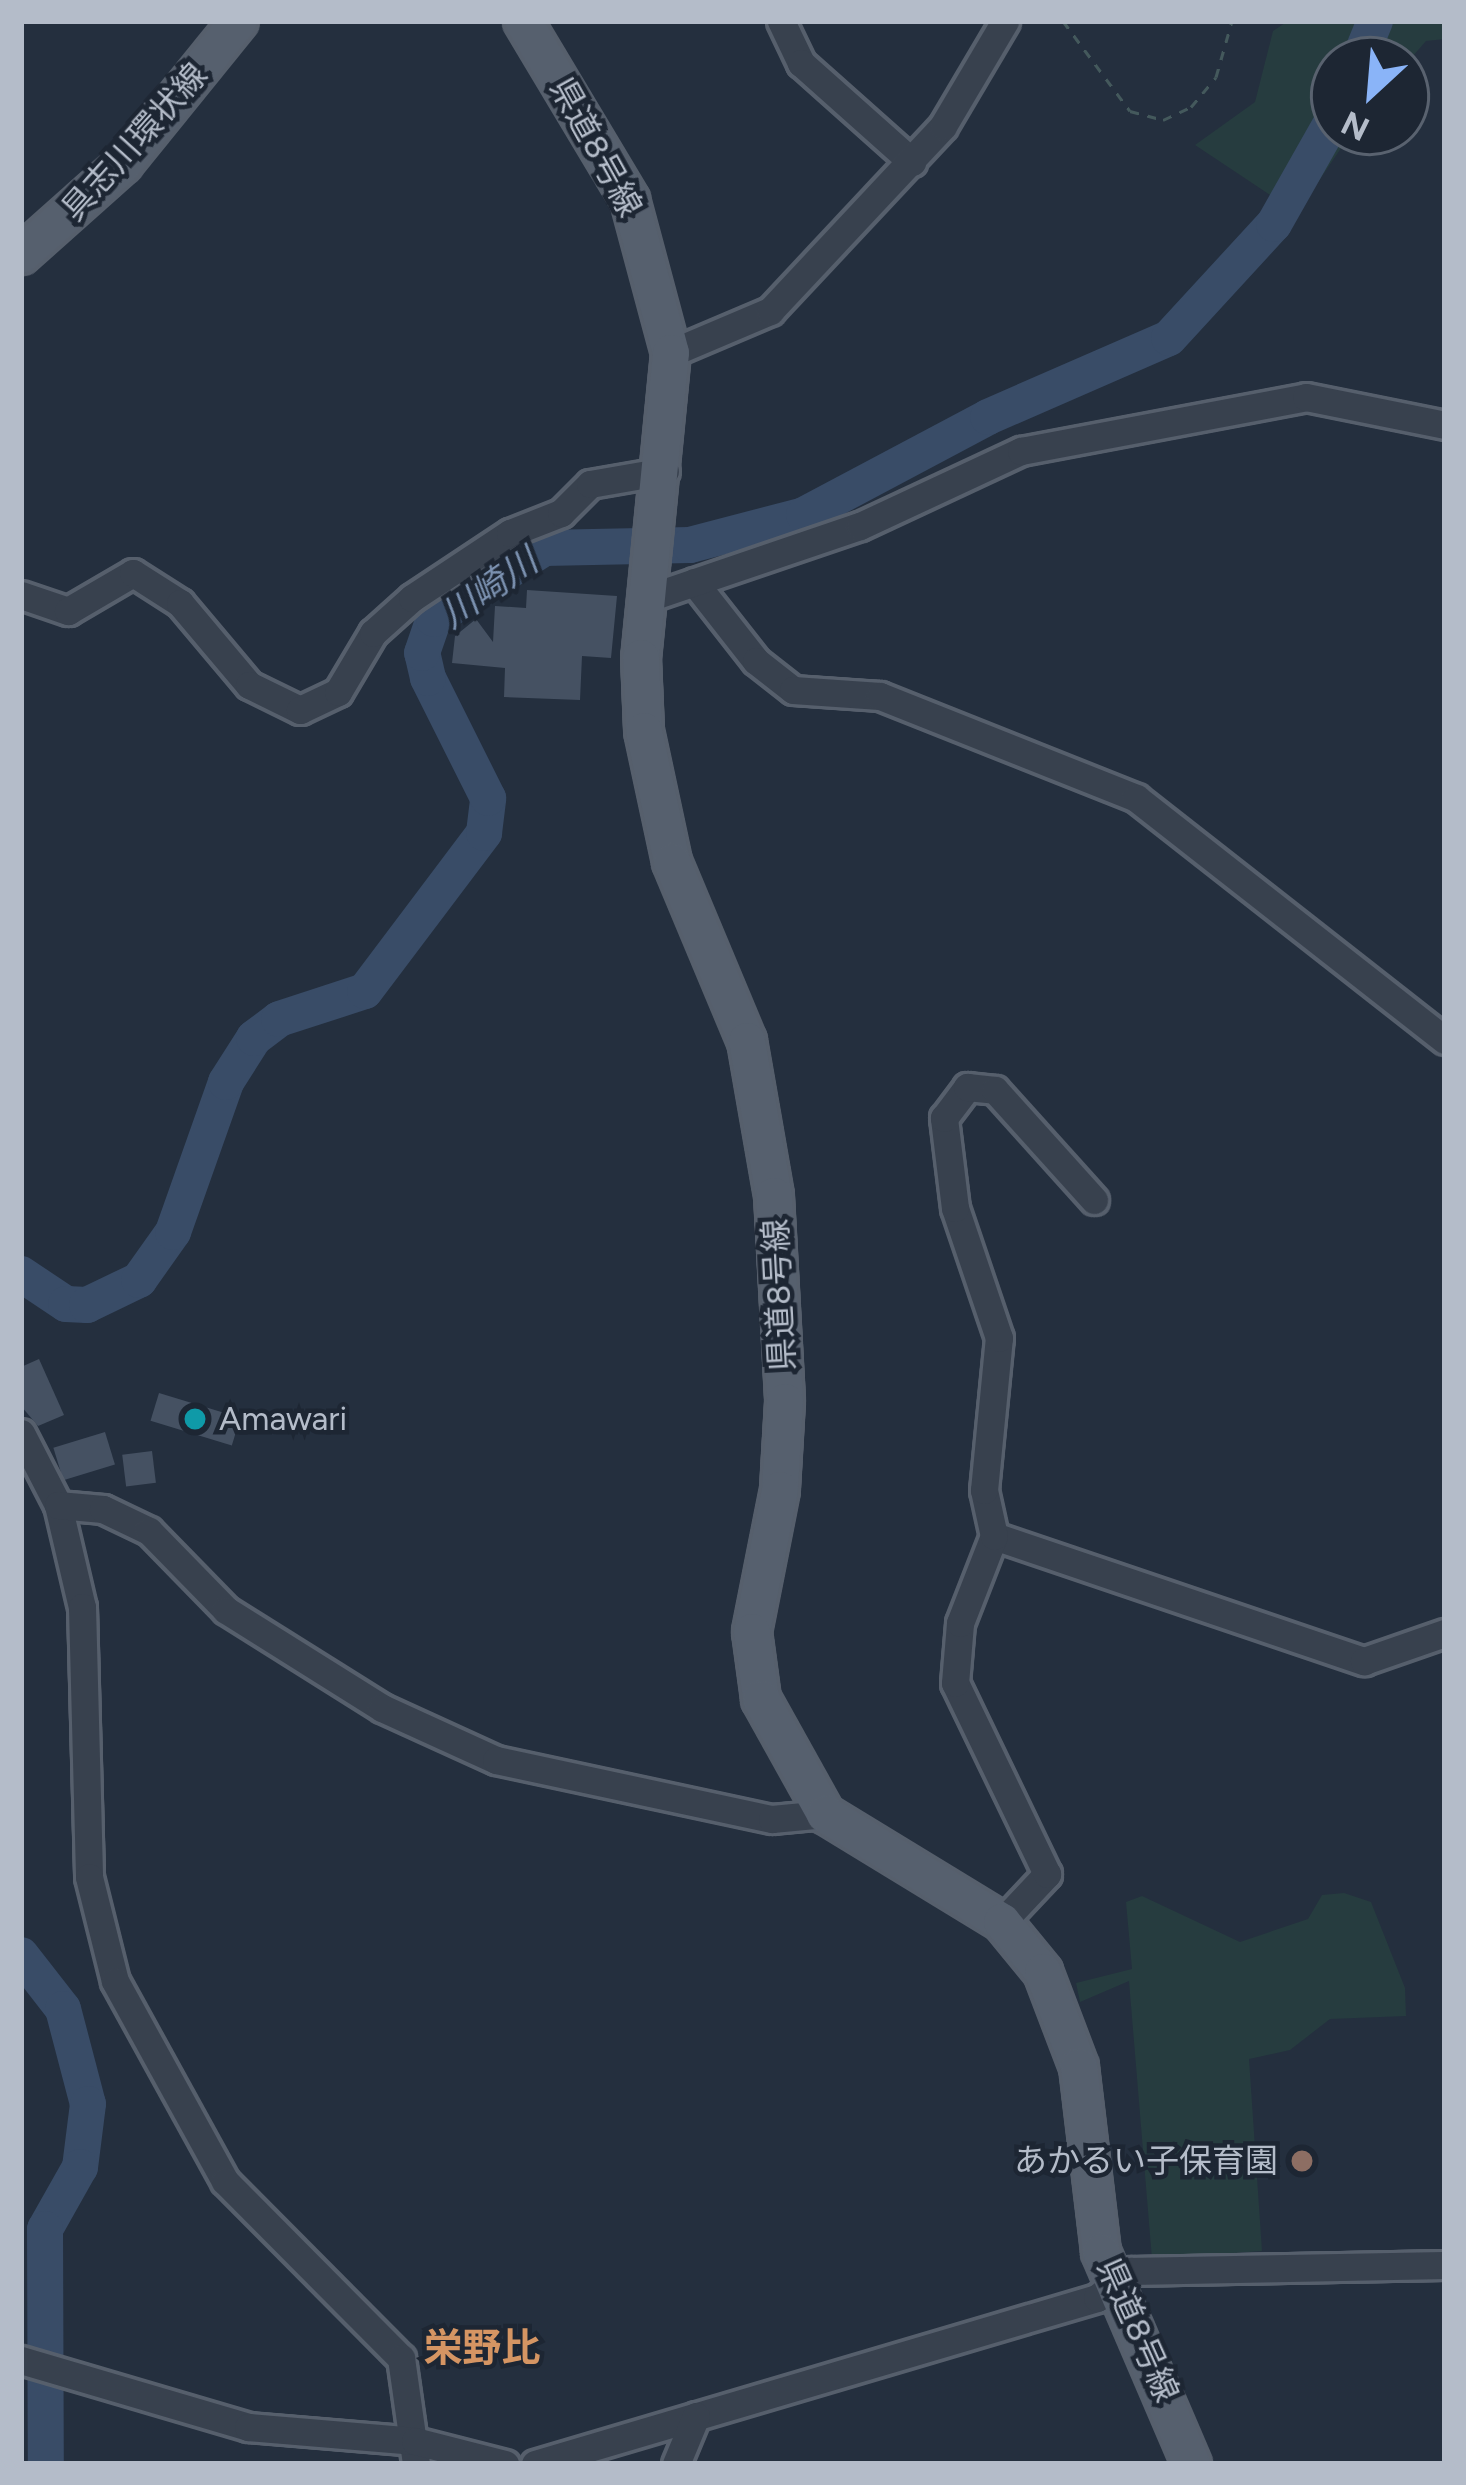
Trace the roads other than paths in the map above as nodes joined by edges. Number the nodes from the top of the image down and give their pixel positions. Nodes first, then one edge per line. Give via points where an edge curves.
1 (239, 21) edge
2 (524, 21) edge
3 (781, 21) edge
4 (1005, 21) edge
5 (912, 162) junction
6 (21, 255) edge
7 (671, 353) junction
8 (1445, 425) edge
9 (664, 477) junction
10 (694, 582) junction
11 (648, 586) junction
12 (21, 595) edge
13 (1445, 1040) edge
14 (1094, 1200) dead end
15 (21, 1432) edge
16 (58, 1505) junction
17 (994, 1536) junction
18 (1445, 1633) edge
19 (825, 1814) junction
20 (1002, 1922) junction
21 (1445, 2265) edge
22 (1114, 2283) junction
23 (21, 2360) edge
24 (696, 2416) junction
25 (416, 2452) edge
26 (505, 2464) edge
27 (535, 2464) edge
28 (676, 2464) edge
29 (1192, 2464) edge

1 - 6 main road, 具志川環状線 via 123,164
2 - 7 main road, 県道8号線 via 630,200
3 - 5 street via 816,79
4 - 5 street
5 - 7 street via 770,311
7 - 9 main road, 県道8号線
8 - 10 street via 1306,397 1021,451 971,466 860,526
9 - 11 main road, 県道8号線
9 - 12 street via 590,484 561,512 491,546 412,598 373,633 338,692 300,710 249,685 180,602 133,573 68,611
10 - 11 street
10 - 13 street via 756,661 793,690 880,696 1136,798
11 - 19 main road, 県道8号線 via 652,784 672,862 747,1041 774,1196 785,1402 753,1656 778,1743
14 - 17 street via 995,1090 967,1087 944,1118 956,1208 999,1338 984,1490
15 - 16 street
16 - 19 street via 103,1509 149,1531 226,1610 382,1708 496,1760 772,1819
16 - 25 street via 82,1607 89,1877 115,1981 225,2181 401,2358
17 - 18 street via 1364,1661
17 - 20 street via 959,1624 955,1683 1047,1874
19 - 20 main road, 県道8号線
20 - 22 main road, 県道8号線 via 1043,1972 1071,2034 1090,2194
21 - 22 street via 1150,2270
22 - 24 street via 1097,2298
22 - 29 main road, 県道8号線
23 - 25 street via 248,2427
24 - 27 street
24 - 28 street
25 - 26 street

